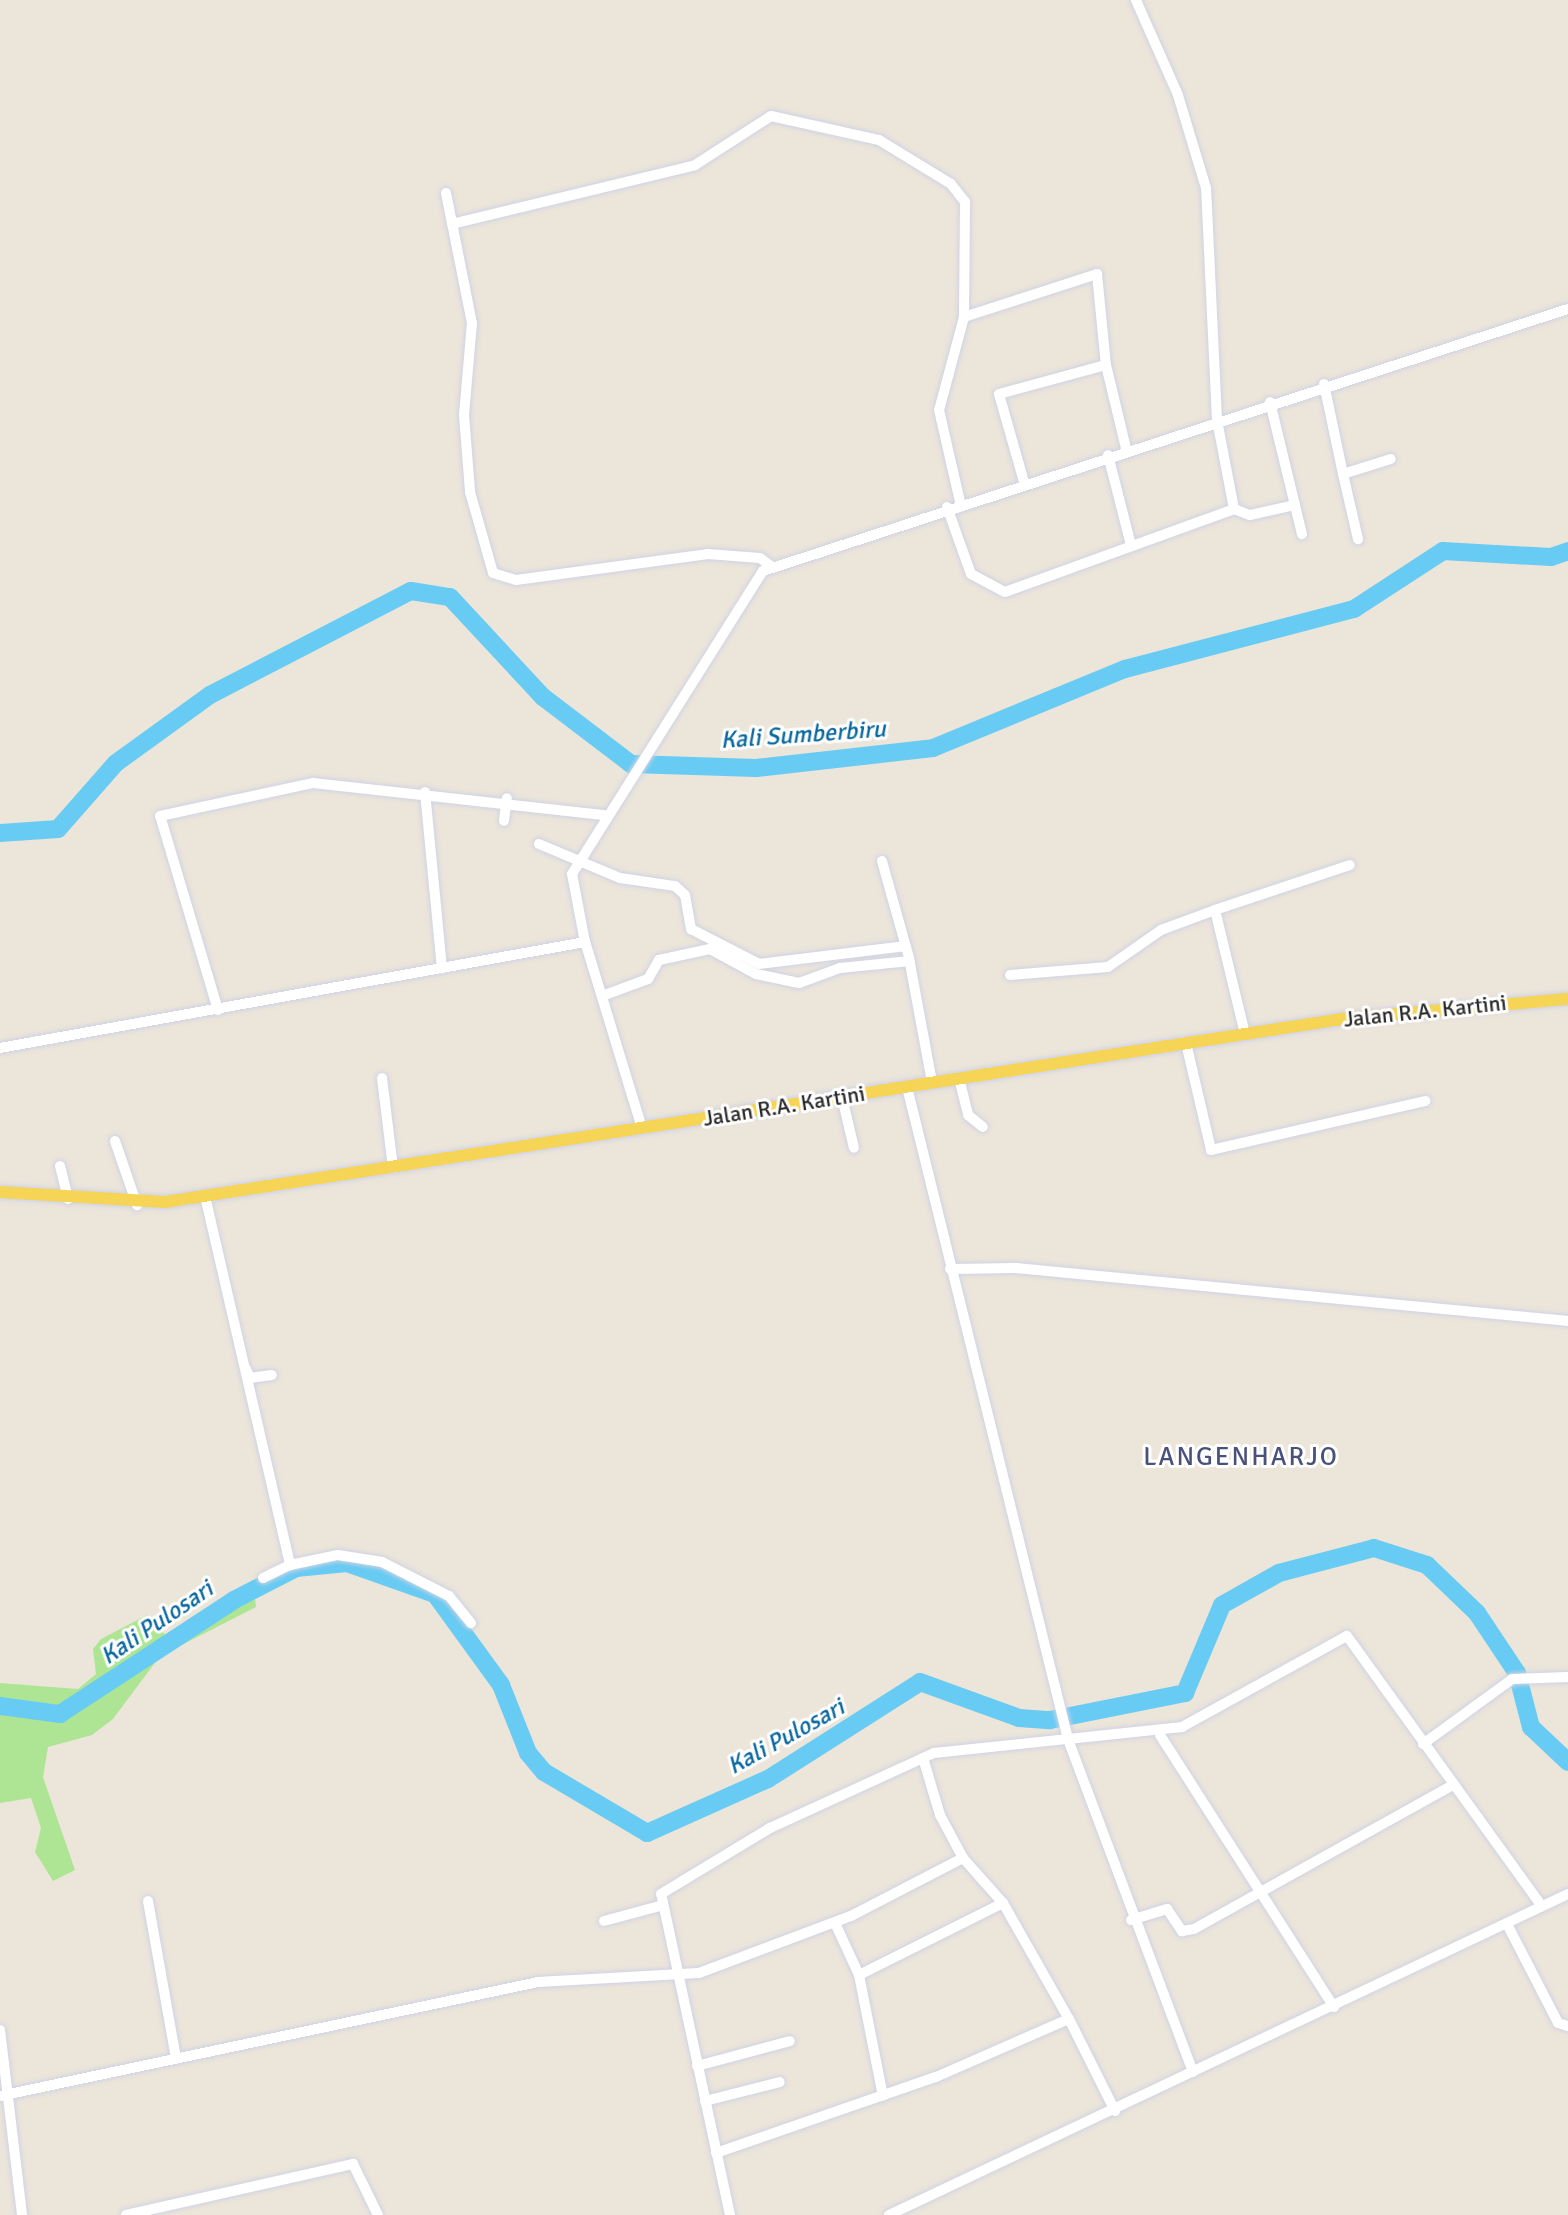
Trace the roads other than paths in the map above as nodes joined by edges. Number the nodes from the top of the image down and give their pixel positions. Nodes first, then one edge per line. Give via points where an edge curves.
1 (1136, 0) edge
2 (446, 193) dead end
3 (454, 223) junction
4 (1568, 309) edge
5 (964, 317) junction
6 (1106, 365) junction
7 (1324, 384) junction
8 (1270, 402) junction
9 (1217, 420) junction
10 (1126, 448) junction
11 (1108, 455) junction
12 (1391, 459) dead end
13 (1343, 474) junction
14 (1024, 482) junction
15 (960, 502) junction
16 (1295, 505) junction
17 (947, 507) junction
18 (1234, 509) junction
19 (1302, 534) dead end
20 (1358, 539) dead end
21 (1131, 545) junction
22 (771, 566) junction
23 (425, 792) junction
24 (507, 801) junction
25 (605, 815) junction
26 (504, 821) dead end
27 (539, 844) dead end
28 (882, 861) dead end
29 (577, 864) junction
30 (1350, 865) dead end
31 (1215, 910) junction
32 (585, 942) junction
33 (908, 953) junction
34 (442, 968) junction
35 (758, 969) junction
36 (1010, 975) dead end
37 (602, 996) junction
38 (1568, 999) edge
39 (218, 1010) junction
40 (1245, 1034) junction
41 (1186, 1043) junction
42 (0, 1048) edge
43 (382, 1078) dead end
44 (959, 1078) junction
45 (932, 1082) junction
46 (907, 1087) junction
47 (842, 1097) junction
48 (1425, 1101) dead end
49 (983, 1127) dead end
50 (642, 1128) junction
51 (115, 1141) dead end
52 (854, 1148) dead end
53 (60, 1166) dead end
54 (393, 1167) junction
55 (0, 1192) edge
56 (207, 1196) junction
57 (68, 1199) junction
58 (137, 1205) junction
59 (950, 1269) junction
60 (1568, 1321) edge
61 (272, 1375) dead end
62 (290, 1565) junction
63 (263, 1578) dead end
64 (471, 1623) dead end
65 (1568, 1677) edge
66 (1160, 1735) junction
67 (1068, 1739) junction
68 (1423, 1744) junction
69 (923, 1758) junction
70 (1453, 1785) junction
71 (963, 1858) junction
72 (1259, 1892) junction
73 (1568, 1894) edge
74 (148, 1901) dead end
75 (1003, 1903) junction
76 (660, 1906) junction
77 (1542, 1906) junction
78 (1131, 1920) junction
79 (604, 1921) dead end
80 (835, 1923) junction
81 (1507, 1924) junction
82 (859, 1975) junction
83 (677, 1977) junction
84 (1334, 2007) junction
85 (1069, 2019) junction
86 (1568, 2026) edge
87 (0, 2030) edge
88 (790, 2041) dead end
89 (176, 2058) junction
90 (697, 2066) junction
91 (1193, 2072) junction
92 (780, 2082) dead end
93 (3, 2095) edge
94 (883, 2096) junction
95 (705, 2101) junction
96 (1115, 2111) junction
97 (716, 2153) junction
98 (22, 2215) edge
99 (126, 2215) edge
100 (378, 2215) edge
101 (730, 2215) edge
102 (889, 2215) edge

1 - 9 street via 1178,95 1206,188
2 - 3 street
3 - 5 street via 695,165 776,116 875,138 951,184 965,202
3 - 22 street via 472,323 464,415 470,492 493,573 516,580 708,554 760,558
4 - 7 street
5 - 6 street via 1097,274
5 - 15 street via 939,410
6 - 10 street
6 - 14 street via 999,394
7 - 8 street
7 - 13 street
8 - 9 street
8 - 16 street
9 - 10 street
9 - 18 street
10 - 11 street
11 - 14 street
11 - 21 street
12 - 13 street
13 - 20 street
14 - 15 street
15 - 17 street
16 - 18 street via 1250,515
16 - 19 street
17 - 21 street via 971,574 998,591
17 - 22 street
18 - 21 street
22 - 25 street
23 - 24 street
23 - 34 street
23 - 39 street via 293,784 162,820
24 - 25 street
24 - 26 street
25 - 29 street
27 - 29 street
28 - 33 street
29 - 32 street
29 - 35 street via 620,878 675,886 685,895 691,929
30 - 31 street
31 - 36 street via 1161,930 1108,967
31 - 40 street
32 - 34 street
32 - 37 street
33 - 35 street
33 - 35 street via 840,968 808,983
33 - 45 street
34 - 39 street
35 - 37 street via 710,949 659,960 648,979
37 - 50 street
38 - 40 main road, Jalan R.A. Kartini via 1415,1008
39 - 42 street
40 - 41 main road, Jalan R.A. Kartini
41 - 44 main road, Jalan R.A. Kartini
41 - 48 street via 1211,1150
43 - 54 street
44 - 45 main road, Jalan R.A. Kartini
44 - 49 street via 968,1115
45 - 46 main road, Jalan R.A. Kartini
46 - 47 main road, Jalan R.A. Kartini
46 - 59 street
47 - 50 main road, Jalan R.A. Kartini
47 - 52 street
50 - 54 main road, Jalan R.A. Kartini
51 - 58 street
53 - 57 street
54 - 56 main road, Jalan R.A. Kartini
55 - 57 main road, Jalan R.A. Kartini
56 - 58 main road, Jalan R.A. Kartini
56 - 61 street via 247,1374
56 - 62 street
57 - 58 main road, Jalan R.A. Kartini
59 - 60 street via 1016,1268
59 - 67 street via 1065,1710
62 - 63 street
62 - 64 street via 338,1555 382,1562 449,1596
65 - 68 street via 1518,1679
66 - 67 street
66 - 68 street via 1342,1635
66 - 72 street
67 - 69 street
67 - 78 street
68 - 70 street
69 - 71 street via 940,1815
69 - 76 street via 678,1880 661,1894
70 - 72 street
70 - 77 street
71 - 75 street
71 - 80 street
72 - 78 street via 1187,1932 1167,1909
72 - 84 street
73 - 77 street
74 - 89 street
75 - 82 street
75 - 85 street
76 - 79 street
76 - 83 street
77 - 81 street
78 - 91 street
80 - 82 street
80 - 83 street
81 - 84 street
81 - 86 street via 1558,2023
82 - 94 street
83 - 89 street via 538,1982
83 - 90 street
84 - 91 street
85 - 94 street
85 - 96 street
87 - 93 street
88 - 90 street
89 - 93 street
90 - 95 street
91 - 96 street
92 - 95 street
93 - 98 street
94 - 97 street
95 - 97 street
96 - 102 street
97 - 101 street
99 - 100 street via 353,2164

